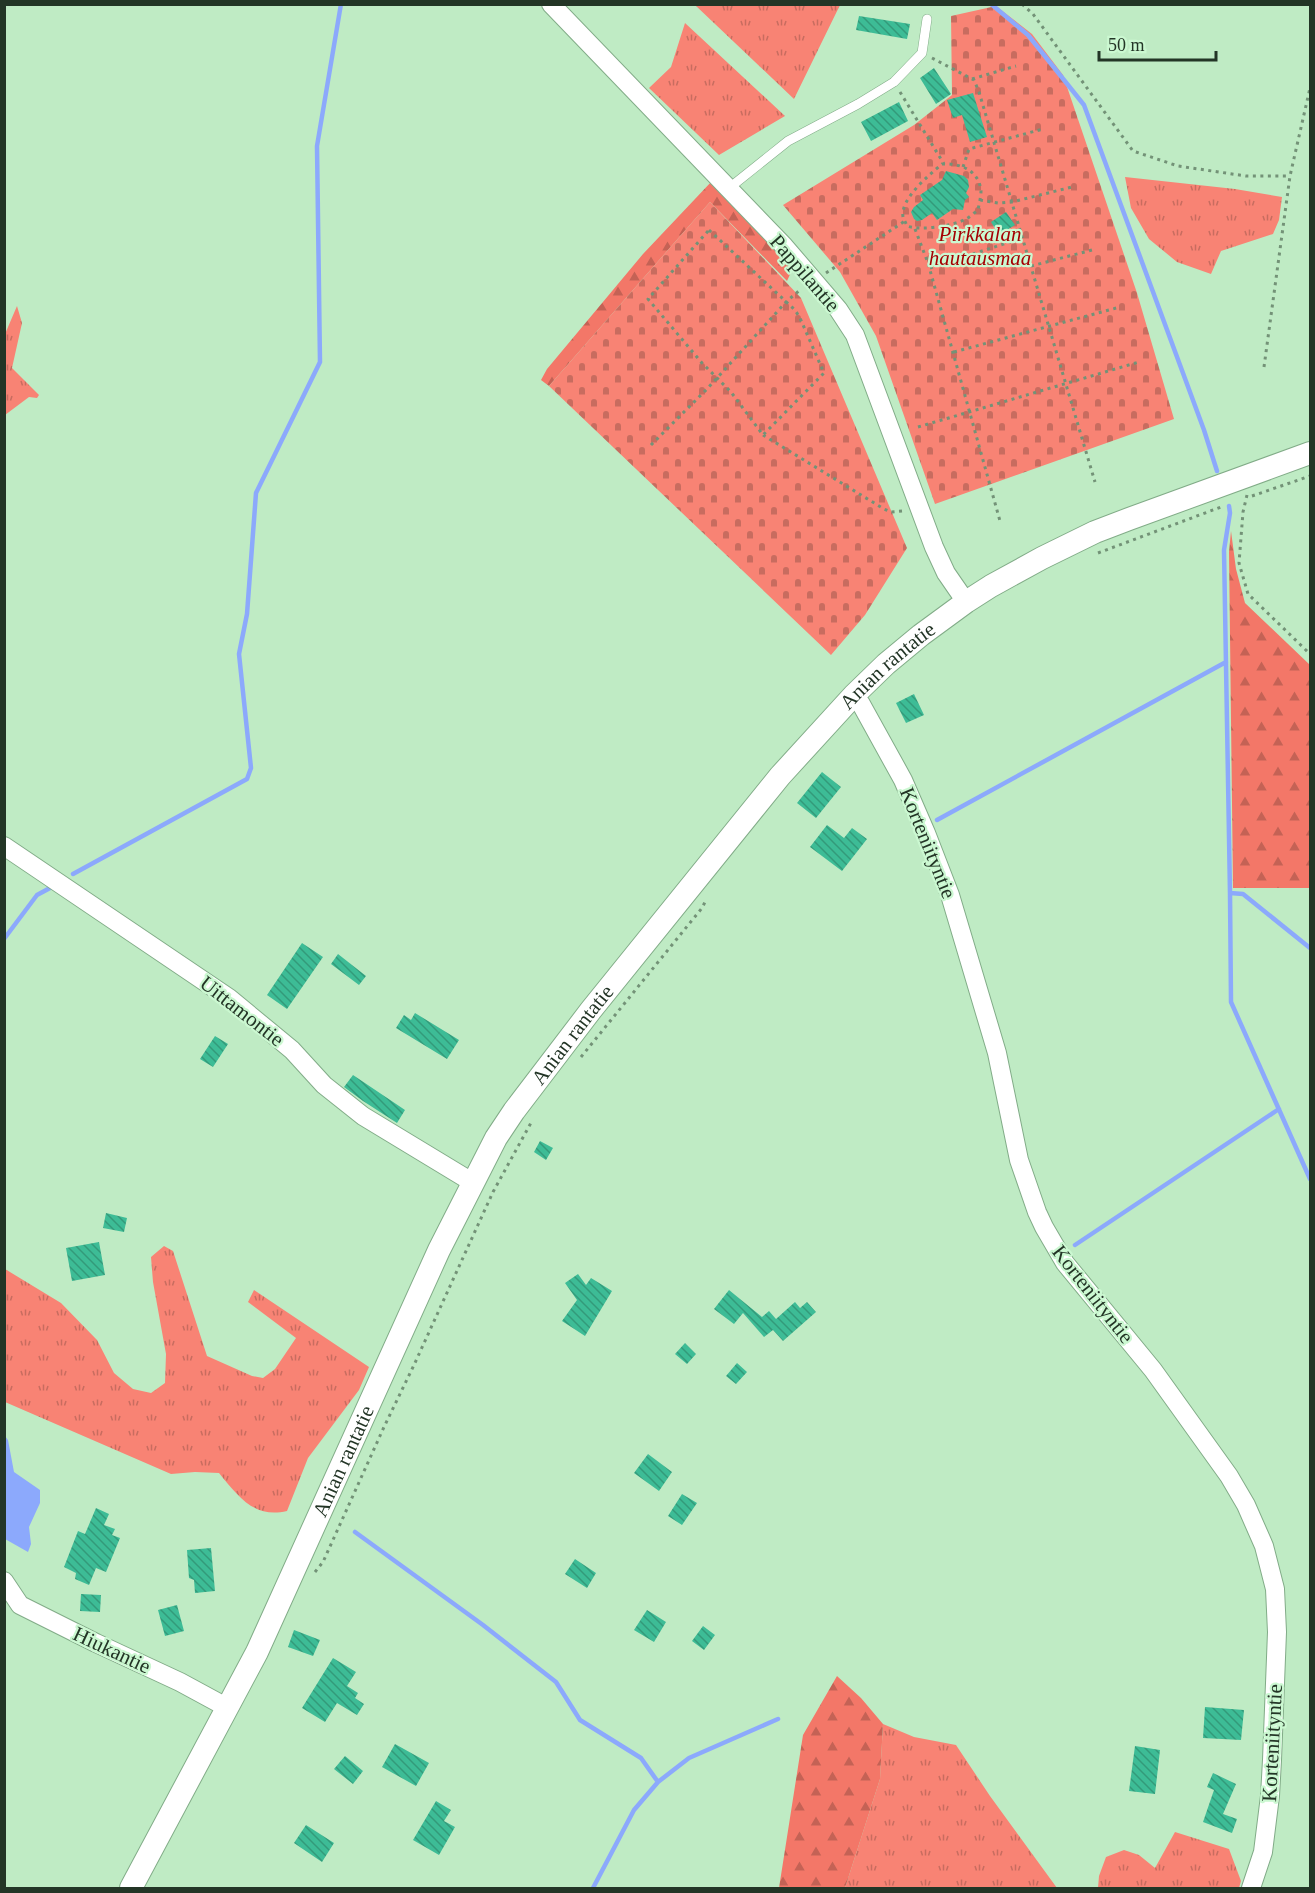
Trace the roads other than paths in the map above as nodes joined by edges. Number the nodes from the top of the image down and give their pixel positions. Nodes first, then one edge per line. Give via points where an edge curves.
1 (551, 4) edge
2 (927, 19) dead end
3 (728, 189) junction
4 (1311, 453) edge
5 (966, 602) junction
6 (854, 695) junction
7 (4, 846) edge
8 (472, 1182) junction
9 (4, 1581) edge
10 (228, 1708) junction
11 (131, 1888) edge
12 (1251, 1888) edge

1 - 3 street, Pappilantie
2 - 3 lane via 922,53 894,82 788,141
3 - 5 street, Pappilantie via 784,246 855,335 928,533 946,573
4 - 5 street, Anian rantatie via 1095,532 1033,562
5 - 6 street, Anian rantatie via 886,664
6 - 8 street, Anian rantatie via 780,776 591,1010 514,1111
6 - 12 street, Korteniityntie via 903,780 950,895 997,1053 1019,1160 1044,1227 1065,1263 1153,1370 1229,1476 1264,1546 1275,1589 1272,1760 1263,1852
7 - 8 street, Uittamontie via 229,998 363,1116
8 - 10 street, Anian rantatie
9 - 10 street, Hiukantie via 20,1605
10 - 11 street, Anian rantatie

